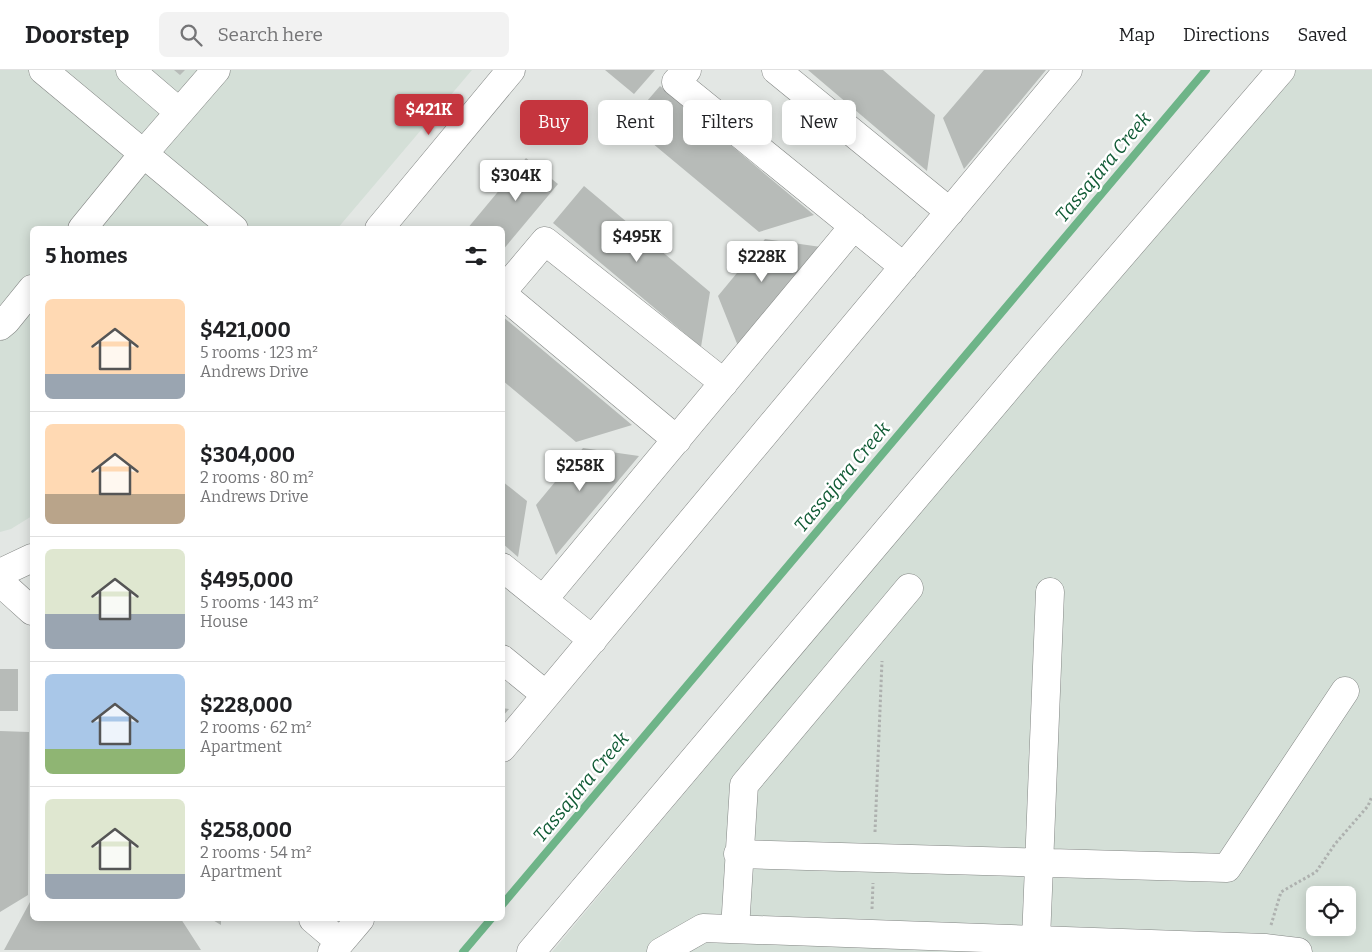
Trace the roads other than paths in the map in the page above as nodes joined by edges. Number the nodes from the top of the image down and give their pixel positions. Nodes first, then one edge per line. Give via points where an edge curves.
1 (43, 70) edge
2 (130, 70) edge
3 (216, 70) edge
4 (511, 70) edge
5 (687, 70) edge
6 (776, 70) edge
7 (1068, 70) edge
8 (1280, 70) edge
9 (179, 112) junction
10 (144, 153) junction
11 (950, 212) junction
12 (84, 226) edge
13 (230, 226) edge
14 (382, 226) edge
15 (854, 226) junction
16 (904, 267) junction
17 (505, 289) edge
18 (30, 292) edge
19 (505, 296) edge
20 (0, 326) edge
21 (724, 383) junction
22 (677, 440) junction
23 (30, 559) edge
24 (505, 569) edge
25 (0, 573) edge
26 (0, 582) edge
27 (909, 588) dead end
28 (1050, 592) dead end
29 (543, 600) junction
30 (30, 609) edge
31 (593, 640) junction
32 (505, 661) edge
33 (1345, 691) dead end
34 (546, 695) junction
35 (505, 744) edge
36 (738, 854) junction
37 (1039, 863) junction
38 (315, 921) edge
39 (358, 921) edge
40 (735, 929) junction
41 (1036, 940) junction
42 (336, 947) edge
43 (531, 952) edge
44 (661, 952) edge
45 (1298, 952) edge

1 - 10 street
2 - 9 street
3 - 9 street
4 - 14 street
5 - 15 street via 676,82
6 - 11 street
7 - 11 street
8 - 43 street
9 - 10 street
10 - 12 street
10 - 13 street
11 - 16 street
15 - 16 street
15 - 21 street
16 - 31 street
17 - 21 street via 545,240
18 - 20 street
19 - 22 street
21 - 22 street
22 - 29 street
23 - 25 street
24 - 29 street
26 - 30 street
27 - 36 street via 744,785
28 - 37 street
29 - 31 street
31 - 34 street
32 - 34 street
33 - 37 street via 1227,868
34 - 35 street
36 - 37 street
36 - 40 street
37 - 41 street
38 - 42 street
39 - 42 street
40 - 41 street
40 - 44 street via 703,928
41 - 45 street

